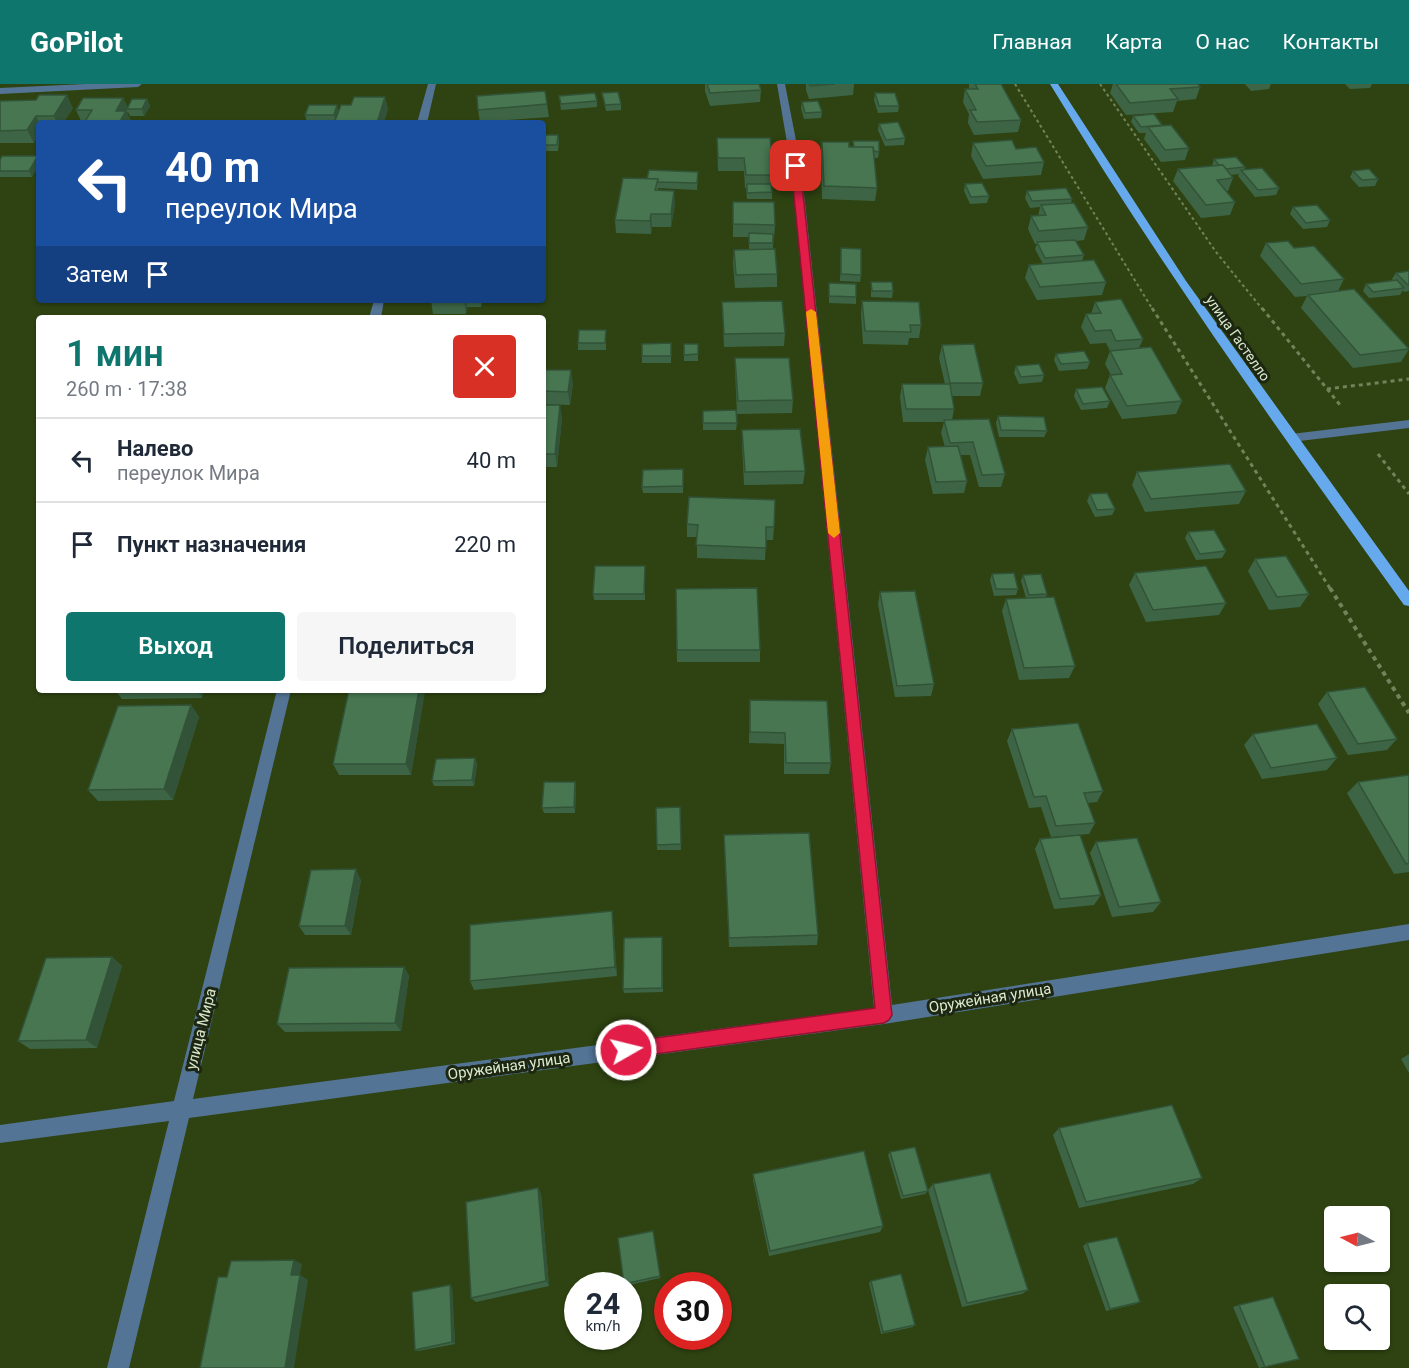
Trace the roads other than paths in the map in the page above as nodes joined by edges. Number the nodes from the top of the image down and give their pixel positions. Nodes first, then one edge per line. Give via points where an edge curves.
1 (138, 84) edge
2 (432, 84) edge
3 (781, 84) edge
4 (1054, 84) edge
5 (0, 91) edge
6 (423, 120) edge
7 (1409, 424) edge
8 (1290, 438) junction
9 (1409, 601) edge
10 (283, 693) edge
11 (1409, 932) edge
12 (884, 1015) junction
13 (181, 1110) junction
14 (0, 1134) edge
15 (118, 1368) edge

1 - 5 street
2 - 6 street
3 - 12 street via 796,166
4 - 8 main road, улица Гастелло via 1125,200
7 - 8 street
8 - 9 main road, улица Гастелло
10 - 13 street, улица Мира
11 - 12 street, Оружейная улица
12 - 13 street, Оружейная улица
13 - 14 street, Оружейная улица
13 - 15 street, улица Мира

